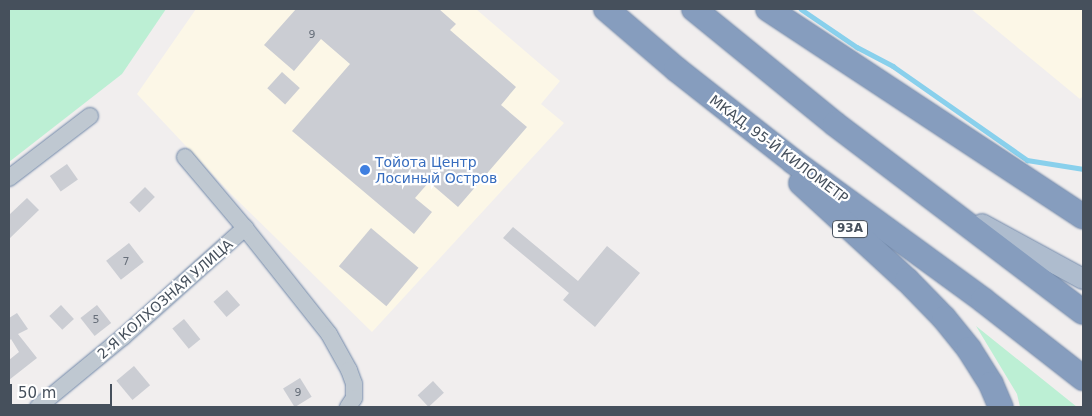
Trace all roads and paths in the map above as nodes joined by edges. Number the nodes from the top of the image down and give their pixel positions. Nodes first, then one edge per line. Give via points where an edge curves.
1 (606, 9) edge
2 (694, 9) edge
3 (768, 9) edge
4 (676, 69) junction
5 (90, 116) dead end
6 (185, 157) dead end
7 (9, 178) edge
8 (924, 191) junction
9 (1083, 217) edge
10 (245, 228) junction
11 (1083, 279) edge
12 (1083, 312) edge
13 (1083, 378) edge
14 (351, 402) edge
15 (38, 407) edge
16 (1001, 407) edge

1 - 4 highway, МКАД, 95-Й КИЛОМЕТР
2 - 8 highway via 835,124
3 - 9 highway
4 - 13 highway, МКАД, 95-Й КИЛОМЕТР via 794,162 983,300
4 - 16 highway, 93A via 907,280 944,318 969,349
5 - 7 street
6 - 10 street
8 - 11 main road
8 - 12 highway
10 - 14 street via 329,334 354,384
10 - 15 street, 2-Я КОЛХОЗНАЯ УЛИЦА via 123,337

